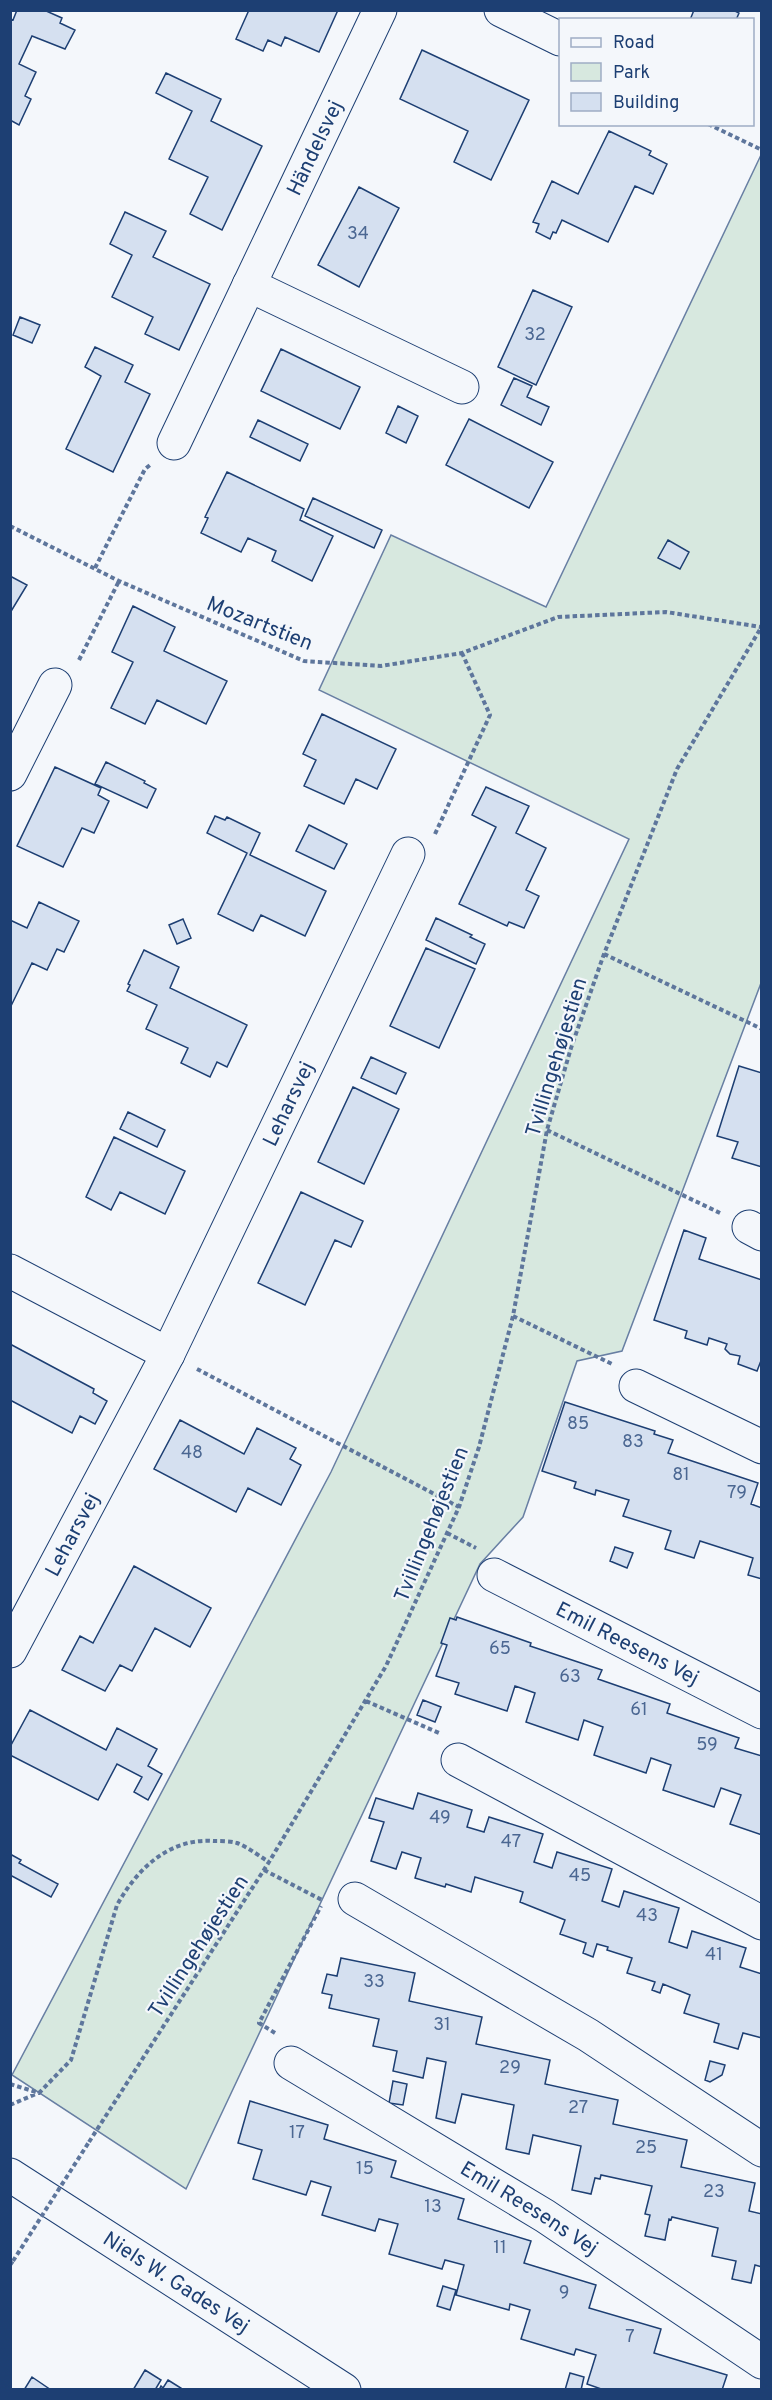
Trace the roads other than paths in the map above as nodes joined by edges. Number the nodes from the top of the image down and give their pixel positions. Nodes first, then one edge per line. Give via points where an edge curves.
1 (380, 10) edge
2 (501, 10) edge
3 (559, 38) edge
4 (249, 285) junction
5 (462, 387) dead end
6 (174, 443) road end
7 (55, 685) road end
8 (10, 774) edge
9 (408, 854) road end
10 (10, 1271) edge
11 (168, 1354) junction
12 (636, 1386) road end
13 (762, 1447) edge
14 (494, 1575) dead end
15 (10, 1651) edge
16 (762, 1712) edge
17 (458, 1760) road end
18 (355, 1899) dead end
19 (762, 1923) edge
20 (291, 2063) road end
21 (762, 2150) edge
22 (10, 2175) edge
23 (762, 2362) edge
24 (344, 2390) edge

1 - 4 street, Händelsvej
2 - 3 street
4 - 5 street
4 - 6 street, Händelsvej
7 - 8 street
9 - 11 street, Leharsvej
10 - 11 street
11 - 15 street, Leharsvej
12 - 13 street
14 - 16 street, Emil Reesens Vej
17 - 19 street
18 - 21 street via 588,2035
20 - 23 street, Emil Reesens Vej via 545,2216
22 - 24 street, Niels W. Gades Vej

